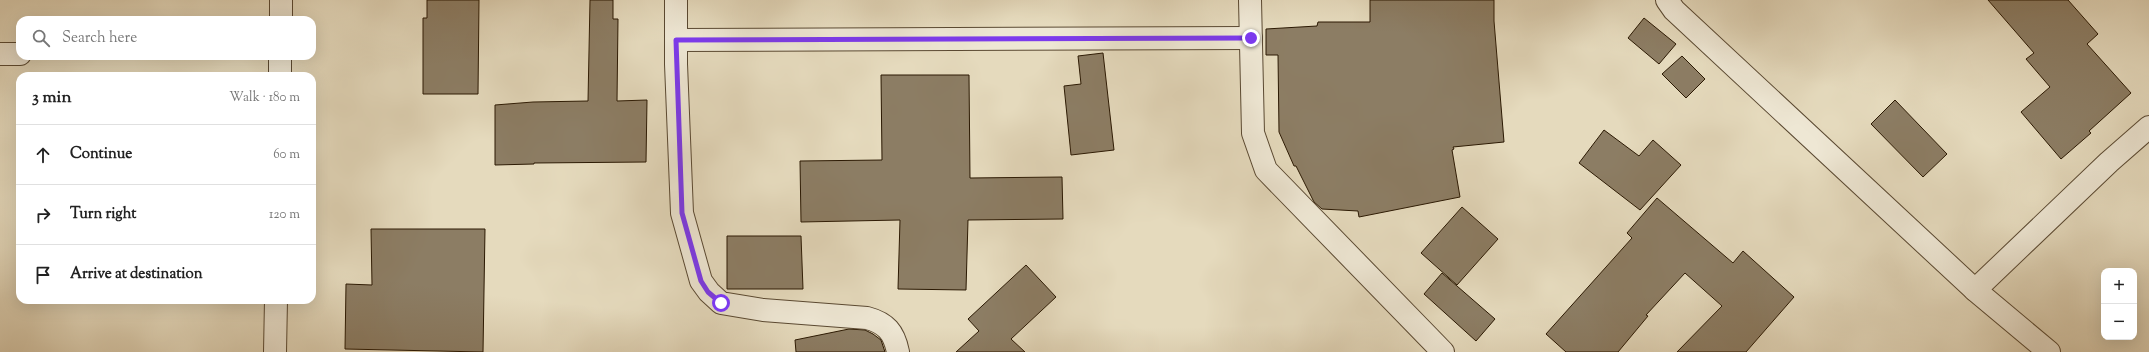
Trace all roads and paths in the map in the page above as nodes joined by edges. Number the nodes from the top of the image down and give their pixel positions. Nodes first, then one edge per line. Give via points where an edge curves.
1 (281, 0) edge
2 (676, 0) edge
3 (1250, 0) edge
4 (1666, 0) edge
5 (281, 16) edge
6 (1251, 38) junction
7 (676, 40) junction
8 (0, 54) edge
9 (16, 54) edge
10 (280, 60) edge
11 (280, 72) edge
12 (2149, 127) edge
13 (1975, 290) junction
14 (276, 304) edge
15 (276, 352) edge
16 (898, 352) edge
17 (1443, 352) edge
18 (2049, 352) edge

1 - 5 street
2 - 7 street
3 - 6 street
4 - 13 street
6 - 7 street
6 - 17 street via 1253,133 1266,170
7 - 16 street via 682,213 701,281 708,292 721,303 763,310 881,321 890,331
8 - 9 street
10 - 11 street
12 - 13 street via 2108,162
13 - 18 street
14 - 15 street

